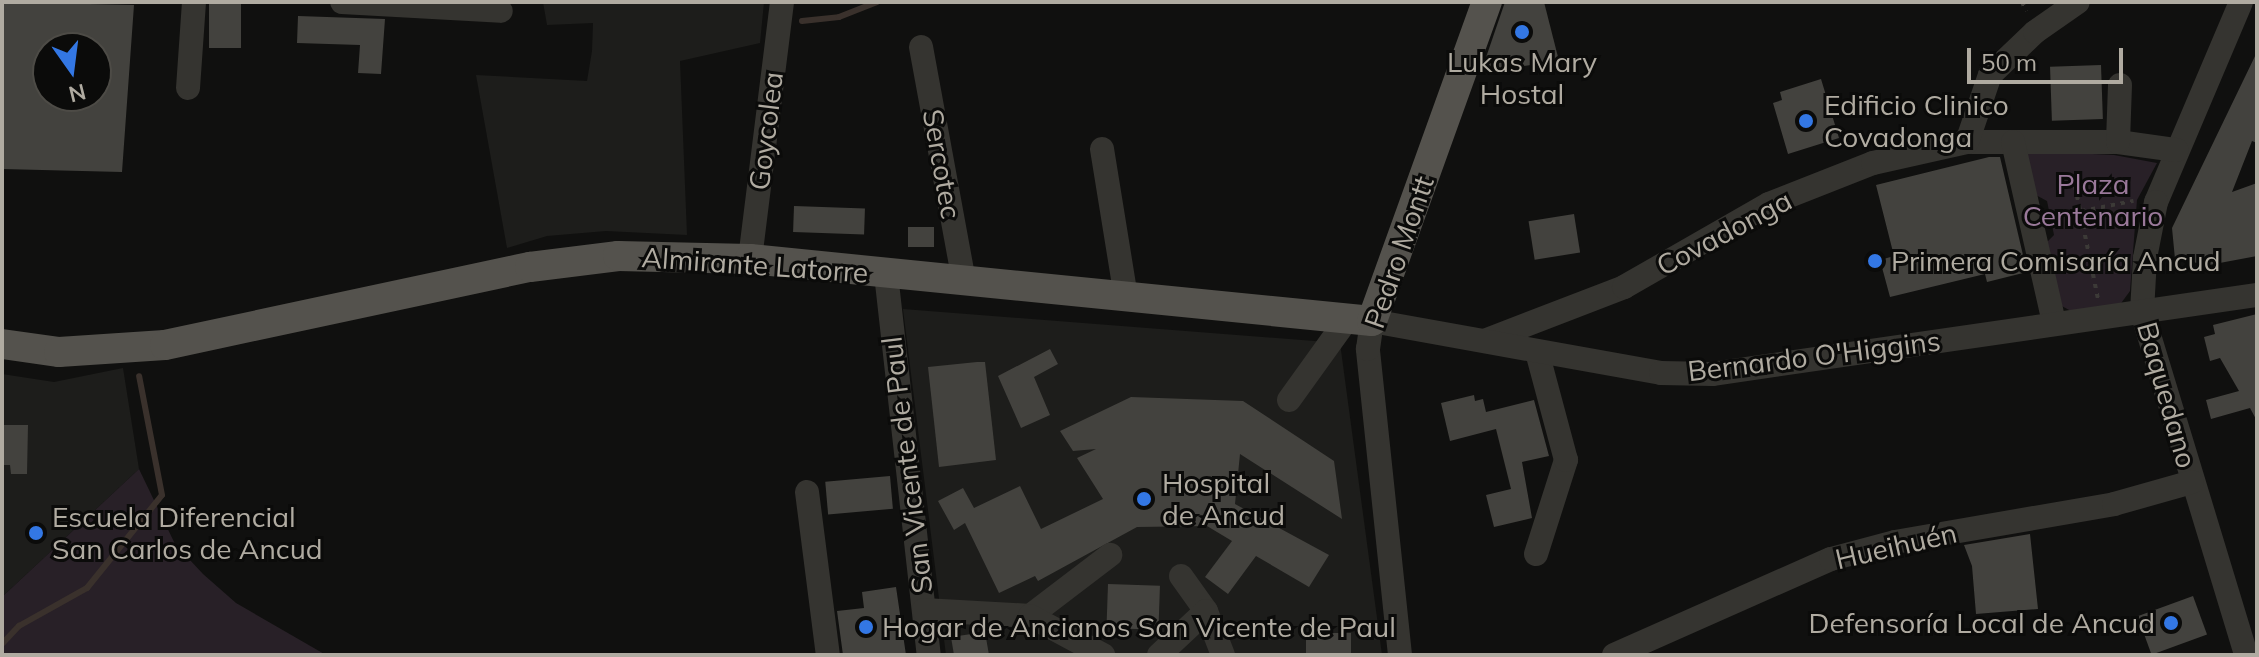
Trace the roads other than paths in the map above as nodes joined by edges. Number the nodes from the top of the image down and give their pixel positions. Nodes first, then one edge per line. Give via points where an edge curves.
1 (194, 2) edge
2 (342, 2) edge
3 (782, 2) edge
4 (1487, 2) edge
5 (2078, 2) edge
6 (2241, 2) edge
7 (501, 11) dead end
8 (921, 47) dead end
9 (2120, 85) dead end
10 (188, 88) dead end
11 (1967, 142) junction
12 (2013, 142) junction
13 (2118, 142) junction
14 (1102, 149) dead end
15 (2176, 150) junction
16 (750, 259) junction
17 (886, 274) junction
18 (964, 281) junction
19 (2257, 295) edge
20 (1126, 297) junction
21 (2142, 312) junction
22 (1360, 320) junction
23 (2054, 323) junction
24 (1487, 340) junction
25 (2, 344) edge
26 (1537, 352) junction
27 (1289, 400) dead end
28 (2192, 482) junction
29 (807, 492) dead end
30 (1536, 554) dead end
31 (1110, 555) dead end
32 (1181, 576) dead end
33 (924, 610) junction
34 (1206, 611) junction
35 (1030, 616) junction
36 (828, 655) edge
37 (929, 655) edge
38 (1103, 655) edge
39 (1159, 655) edge
40 (1223, 655) edge
41 (1400, 655) edge
42 (1614, 655) edge
43 (2246, 655) edge

1 - 10 street
2 - 7 street
3 - 16 street, Goycolea
4 - 22 main road, Pedro Montt
5 - 11 street via 2035,32 1990,75
6 - 15 street, Baquedano
8 - 18 street, Sercotec
9 - 13 street
11 - 12 street, Covadonga
11 - 24 street, Covadonga via 1873,163 1769,204 1624,287
12 - 13 street, Covadonga
12 - 23 street
13 - 15 street, Covadonga
14 - 20 street
15 - 21 street, Baquedano via 2156,202
16 - 17 main road, Almirante Latorre
16 - 25 main road, Almirante Latorre via 618,256 530,267 165,345 59,352
17 - 18 main road, Almirante Latorre
17 - 33 street, San Vicente de Paul
18 - 20 main road, Almirante Latorre
19 - 21 street, Bernardo O'Higgins
20 - 22 main road, Almirante Latorre
21 - 23 street, Bernardo O'Higgins
21 - 28 street, Baquedano
22 - 24 street, Bernardo O'Higgins
22 - 27 street
22 - 41 street, Pedro Montt via 1368,349
23 - 26 street, Bernardo O'Higgins via 1712,374 1661,373
24 - 26 street, Bernardo O'Higgins
26 - 30 street via 1566,460
28 - 42 street, Hueihuén via 2114,504 1895,542 1831,559
28 - 43 street, Baquedano
29 - 36 street
31 - 35 street
32 - 34 street
33 - 35 street
33 - 37 street, San Vicente de Paul
34 - 39 street
34 - 40 street
35 - 38 street

